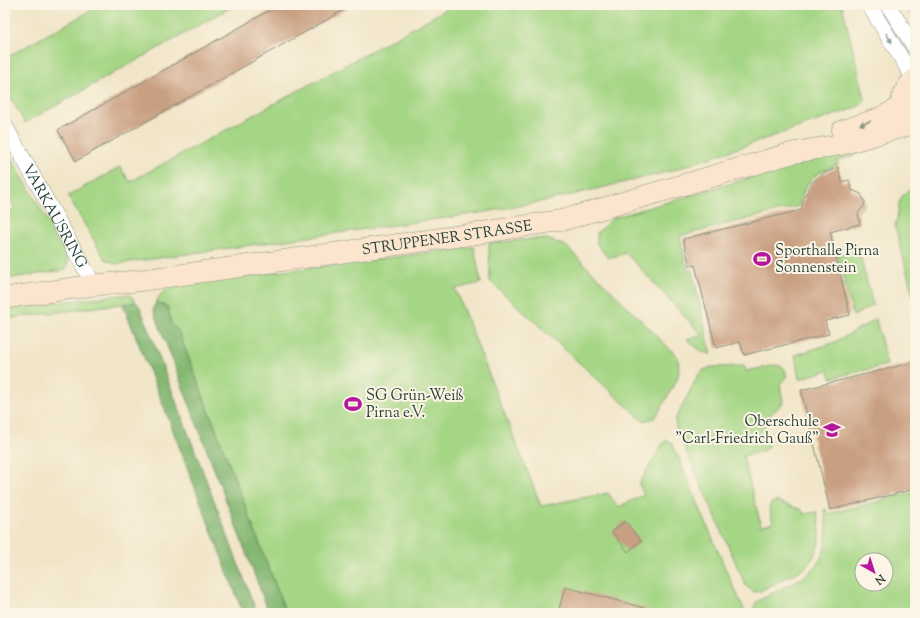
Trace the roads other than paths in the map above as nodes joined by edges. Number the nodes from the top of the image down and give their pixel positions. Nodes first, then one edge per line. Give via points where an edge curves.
1 (868, 5) edge
2 (888, 5) edge
3 (915, 48) edge
4 (915, 79) edge
5 (907, 123) edge
6 (5, 126) edge
7 (94, 285) junction
8 (5, 298) edge

1 -> 4 street
2 - 3 street
4 - 5 main road via 903,95
5 - 7 main road, STRUPPENER STRASSE via 843,144 792,153 563,220 456,237
6 - 7 street, VARKAUSRING
7 - 8 main road, STRUPPENER STRASSE

